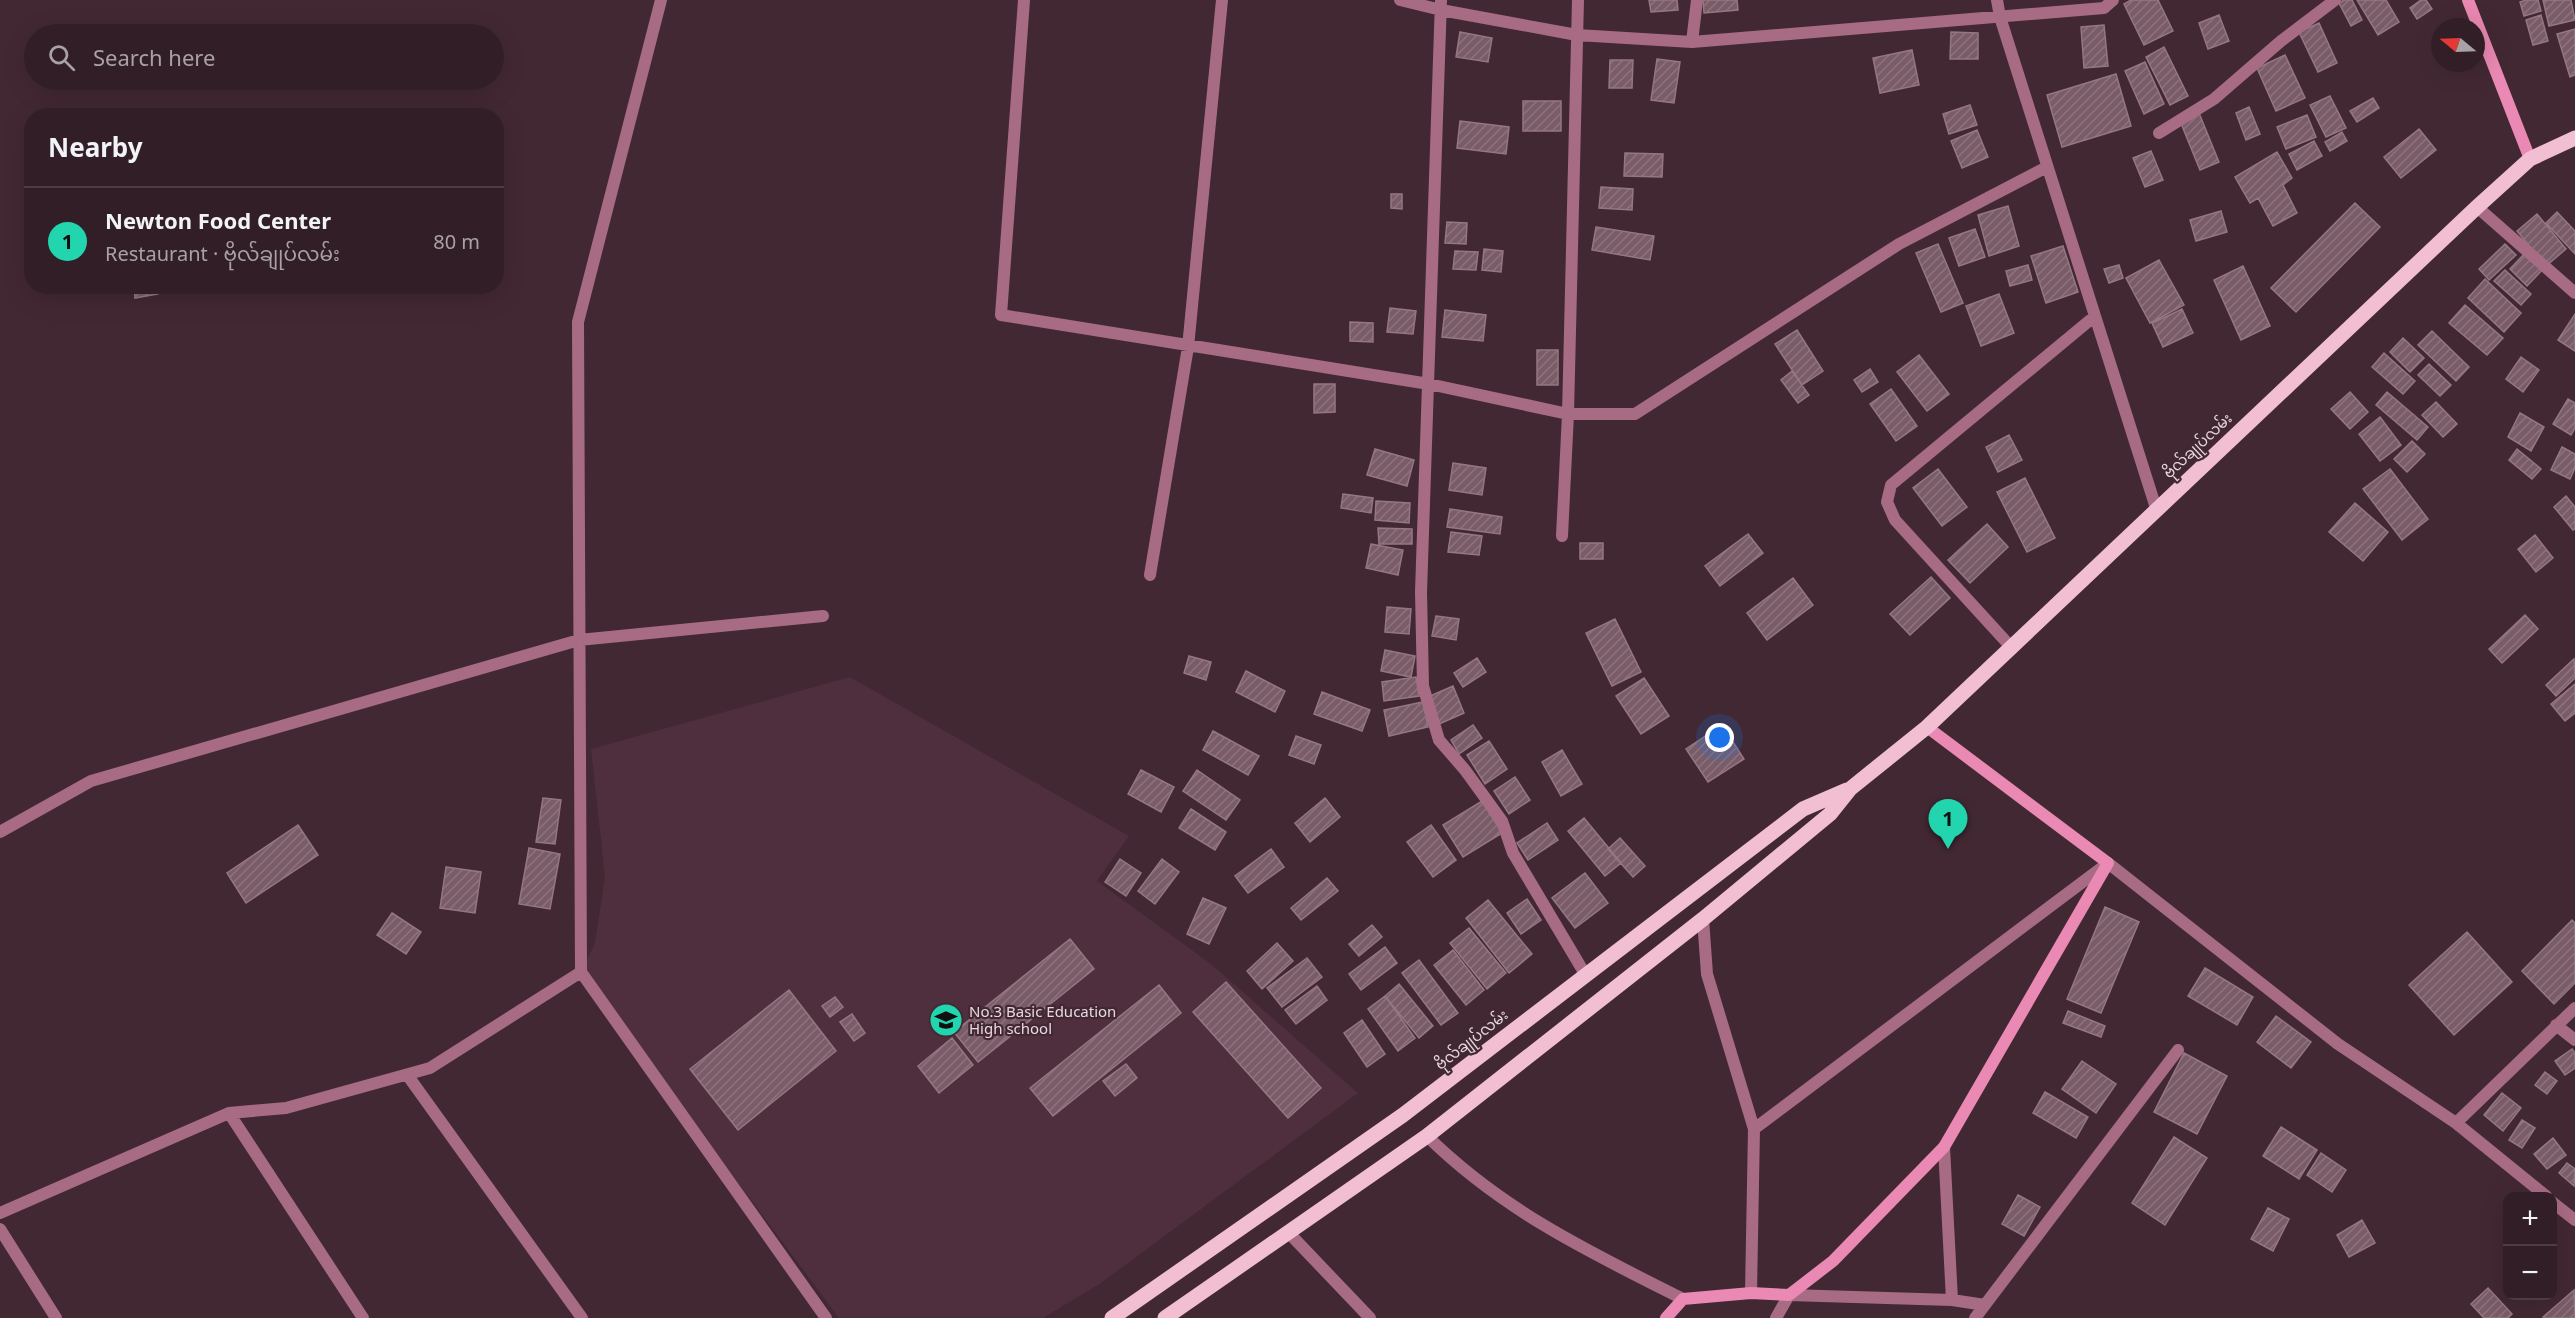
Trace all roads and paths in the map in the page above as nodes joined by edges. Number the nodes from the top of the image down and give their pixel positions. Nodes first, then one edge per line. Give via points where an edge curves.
1 (661, 0) edge
2 (1024, 0) edge
3 (1222, 0) edge
4 (1400, 0) edge
5 (1578, 0) edge
6 (1697, 0) edge
7 (1997, 0) edge
8 (2113, 0) edge
9 (2335, 0) edge
10 (2468, 0) edge
11 (1441, 5) edge
12 (2000, 17) junction
13 (1577, 35) junction
14 (1692, 42) junction
15 (2159, 133) dead end
16 (2575, 138) edge
17 (2530, 159) junction
18 (2047, 167) junction
19 (2477, 207) junction
20 (2575, 293) edge
21 (2095, 316) junction
22 (1188, 347) junction
23 (1429, 384) junction
24 (1568, 414) junction
25 (2156, 508) junction
26 (1562, 536) dead end
27 (1150, 575) dead end
28 (823, 616) dead end
29 (579, 640) junction
30 (2011, 647) junction
31 (1927, 727) junction
32 (1850, 789) junction
33 (0, 832) edge
34 (2108, 863) junction
35 (1703, 919) junction
36 (581, 972) junction
37 (1585, 974) junction
38 (2575, 1008) edge
39 (2556, 1025) junction
40 (2575, 1040) edge
41 (2178, 1050) dead end
42 (408, 1076) junction
43 (229, 1113) junction
44 (2456, 1123) junction
45 (1754, 1129) junction
46 (1427, 1136) junction
47 (1944, 1147) junction
48 (2540, 1192) edge
49 (2557, 1205) edge
50 (0, 1213) edge
51 (2575, 1220) edge
52 (0, 1229) edge
53 (1288, 1232) junction
54 (1751, 1293) junction
55 (1790, 1295) junction
56 (1683, 1299) junction
57 (1952, 1300) junction
58 (1985, 1305) junction
59 (56, 1318) edge
60 (363, 1318) edge
61 (582, 1318) edge
62 (826, 1318) edge
63 (1112, 1318) edge
64 (1166, 1318) edge
65 (1370, 1318) edge
66 (1666, 1318) edge
67 (1776, 1318) edge
68 (1975, 1318) edge

1 - 29 street via 578,322
2 - 22 street via 1001,315
3 - 22 street
4 - 11 street
5 - 13 street
6 - 14 street
7 - 12 street
8 - 12 street via 2104,8
9 - 15 street via 2214,99
10 - 17 street
11 - 13 street
11 - 23 street
12 - 14 street
12 - 18 street
13 - 14 street
13 - 24 street
16 - 17 main road, ဗိုလ်ချုပ်လမ်း
17 - 19 main road, ဗိုလ်ချုပ်လမ်း
18 - 21 street
18 - 24 street via 1899,244 1635,414
19 - 20 street
19 - 25 main road, ဗိုလ်ချုပ်လမ်း
21 - 25 street
21 - 30 street via 1891,484 1887,502 1895,520
22 - 23 street
22 - 27 street
23 - 24 street
23 - 37 street via 1421,592 1423,686 1439,740 1502,820 1513,853
24 - 26 street
25 - 30 main road, ဗိုလ်ချုပ်လမ်း
28 - 29 street
29 - 33 street via 91,781
29 - 36 street
30 - 31 main road, ဗိုလ်ချုပ်လမ်း
31 - 32 main road, ဗိုလ်ချုပ်လမ်း
31 - 34 street
32 - 35 main road, ဗိုလ်ချုပ်လမ်း via 1830,814
32 - 37 main road, ဗိုလ်ချုပ်လမ်း via 1803,809
34 - 44 street via 2338,1044
34 - 45 street
34 - 47 street
35 - 45 street via 1707,974
35 - 46 main road, ဗိုလ်ချုပ်လမ်း
36 - 42 street via 430,1068
36 - 62 street
37 - 63 main road, ဗိုလ်ချုပ်လမ်း via 1393,1122
38 - 39 street
39 - 40 street
39 - 44 street
41 - 58 street
42 - 43 street via 286,1108
42 - 61 street
43 - 50 street
43 - 60 street
44 - 48 street
45 - 54 street
46 - 53 main road, ဗိုလ်ချုပ်လမ်း
46 - 56 street via 1459,1168 1527,1216
47 - 55 street via 1833,1261
47 - 57 street
49 - 51 street
52 - 59 street
53 - 64 main road, ဗိုလ်ချုပ်လမ်း
53 - 65 street
54 - 55 street
54 - 56 street
55 - 57 street
55 - 67 street
56 - 66 street
57 - 58 street
58 - 68 street

